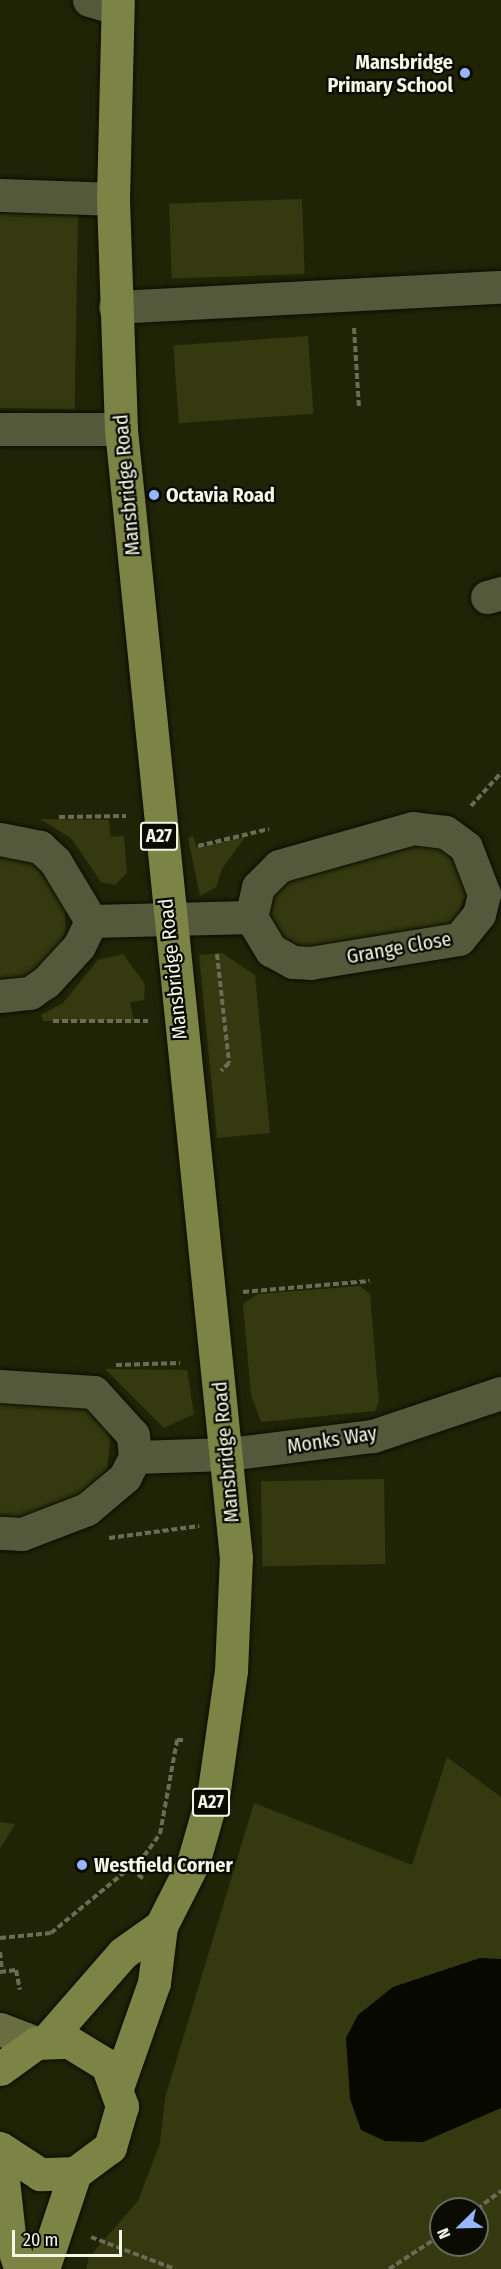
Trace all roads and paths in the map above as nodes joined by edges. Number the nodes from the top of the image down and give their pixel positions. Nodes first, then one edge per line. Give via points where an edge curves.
1 (108, 3) edge
2 (0, 195) edge
3 (113, 199) junction
4 (501, 287) edge
5 (352, 295) junction
6 (115, 307) junction
7 (359, 408) dead end
8 (0, 429) edge
9 (121, 429) junction
10 (501, 773) edge
11 (55, 817) dead end
12 (279, 827) dead end
13 (158, 828) junction
14 (445, 832) junction
15 (0, 839) edge
16 (250, 917) junction
17 (167, 920) junction
18 (91, 921) junction
19 (0, 996) edge
20 (43, 1021) dead end
21 (178, 1022) junction
22 (370, 1281) dead end
23 (210, 1294) junction
24 (217, 1362) junction
25 (112, 1365) dead end
26 (0, 1386) edge
27 (501, 1393) edge
28 (228, 1454) junction
29 (135, 1457) junction
30 (233, 1522) junction
31 (0, 1533) edge
32 (104, 1539) dead end
33 (198, 1740) dead end
34 (131, 1869) junction
35 (153, 1886) dead end
36 (161, 1926) junction
37 (0, 1938) edge
38 (0, 1952) edge
39 (1, 1972) edge
40 (20, 1990) dead end
41 (0, 2029) edge
42 (41, 2042) junction
43 (0, 2069) edge
44 (118, 2085) junction
45 (0, 2150) edge
46 (75, 2173) junction
47 (85, 2234) dead end
48 (429, 2243) edge
49 (21, 2269) edge
50 (43, 2269) edge
51 (175, 2269) edge
52 (389, 2269) edge

1 - 3 main road, Mansbridge Road / A27
2 - 3 street
3 - 6 main road, Mansbridge Road / A27
4 - 5 street
5 - 6 street
5 - 7 path
6 - 9 main road, Mansbridge Road / A27
8 - 9 street
9 - 13 main road, Mansbridge Road / A27
10 - 14 path
11 - 13 path
12 - 13 path via 198,846 195,831
13 - 17 main road, Mansbridge Road / A27
14 - 16 street via 413,828 279,866 258,887
14 - 16 street, Grange Close via 475,860 484,894 479,914 459,939 293,962 261,941
15 - 18 street via 40,847
16 - 17 street
17 - 18 street
17 - 21 main road, Mansbridge Road / A27
18 - 19 street via 79,946 46,982 30,993
20 - 21 path
21 - 23 main road, Mansbridge Road / A27
22 - 23 path
23 - 24 main road, Mansbridge Road / A27
24 - 25 path
24 - 28 main road, Mansbridge Road / A27
26 - 29 street via 94,1392 132,1435
27 - 28 street, Monks Way via 373,1436
28 - 29 street, Monks Way
28 - 30 main road, Mansbridge Road / A27
29 - 31 street via 125,1477 87,1509 22,1534
30 - 32 path
30 - 36 main road, Mansbridge Road / A27 via 231,1671 214,1790 193,1863
33 - 34 path via 177,1740 160,1834
34 - 35 path
34 - 37 path via 51,1933
36 - 42 main road, Mansbridge Road / A27 via 123,1953
36 - 44 main road, Mansbridge Road / A27 via 154,1983
38 - 39 path
39 - 40 path via 16,1970
41 - 42 street
42 - 43 main road, Mansbridge Road
42 - 44 main road via 90,2050
44 - 46 main road via 120,2128 95,2163
45 - 46 main road via 40,2174
45 - 49 main road via 9,2235
46 - 50 main road
47 - 51 path
48 - 52 path

